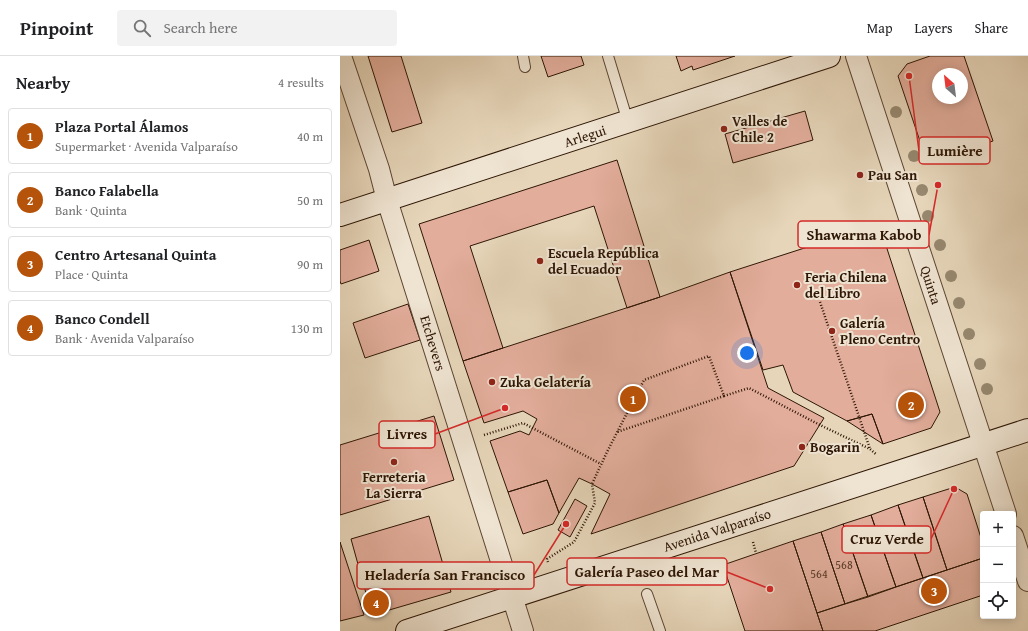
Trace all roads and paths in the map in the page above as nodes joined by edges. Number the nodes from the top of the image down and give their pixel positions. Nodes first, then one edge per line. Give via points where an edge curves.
1 (342, 56) edge
2 (523, 56) edge
3 (608, 56) edge
4 (829, 56) edge
5 (856, 56) edge
6 (525, 67) dead end
7 (628, 122) junction
8 (387, 200) junction
9 (340, 215) edge
10 (820, 302) dead end
11 (724, 396) junction
12 (1028, 430) edge
13 (617, 432) junction
14 (489, 433) dead end
15 (983, 444) junction
16 (870, 450) junction
17 (601, 464) junction
18 (883, 476) junction
19 (1005, 511) edge
20 (1016, 545) edge
21 (1028, 581) edge
22 (554, 583) junction
23 (647, 594) dead end
24 (512, 597) junction
25 (407, 631) edge
26 (523, 631) edge
27 (660, 631) edge

1 - 8 street, Etchevers
2 - 6 lane
3 - 7 lane
4 - 7 street, Arlegui
5 - 15 street, Quinta
7 - 8 street, Arlegui
8 - 9 street, Arlegui
8 - 24 street, Etchevers
10 - 16 path
11 - 13 path
11 - 13 path via 709,356 644,380
11 - 16 path via 749,388
12 - 15 street, Avenida Valparaíso
13 - 17 path
14 - 17 path via 523,422
15 - 18 street, Avenida Valparaíso
15 - 19 street, Quinta
16 - 18 path via 877,454
17 - 22 path via 592,484 595,503 574,542 547,559
18 - 22 street, Avenida Valparaíso
20 - 21 street
22 - 24 street, Avenida Valparaíso
23 - 27 lane
24 - 25 street, Avenida Valparaíso
24 - 26 street, Etchevers

